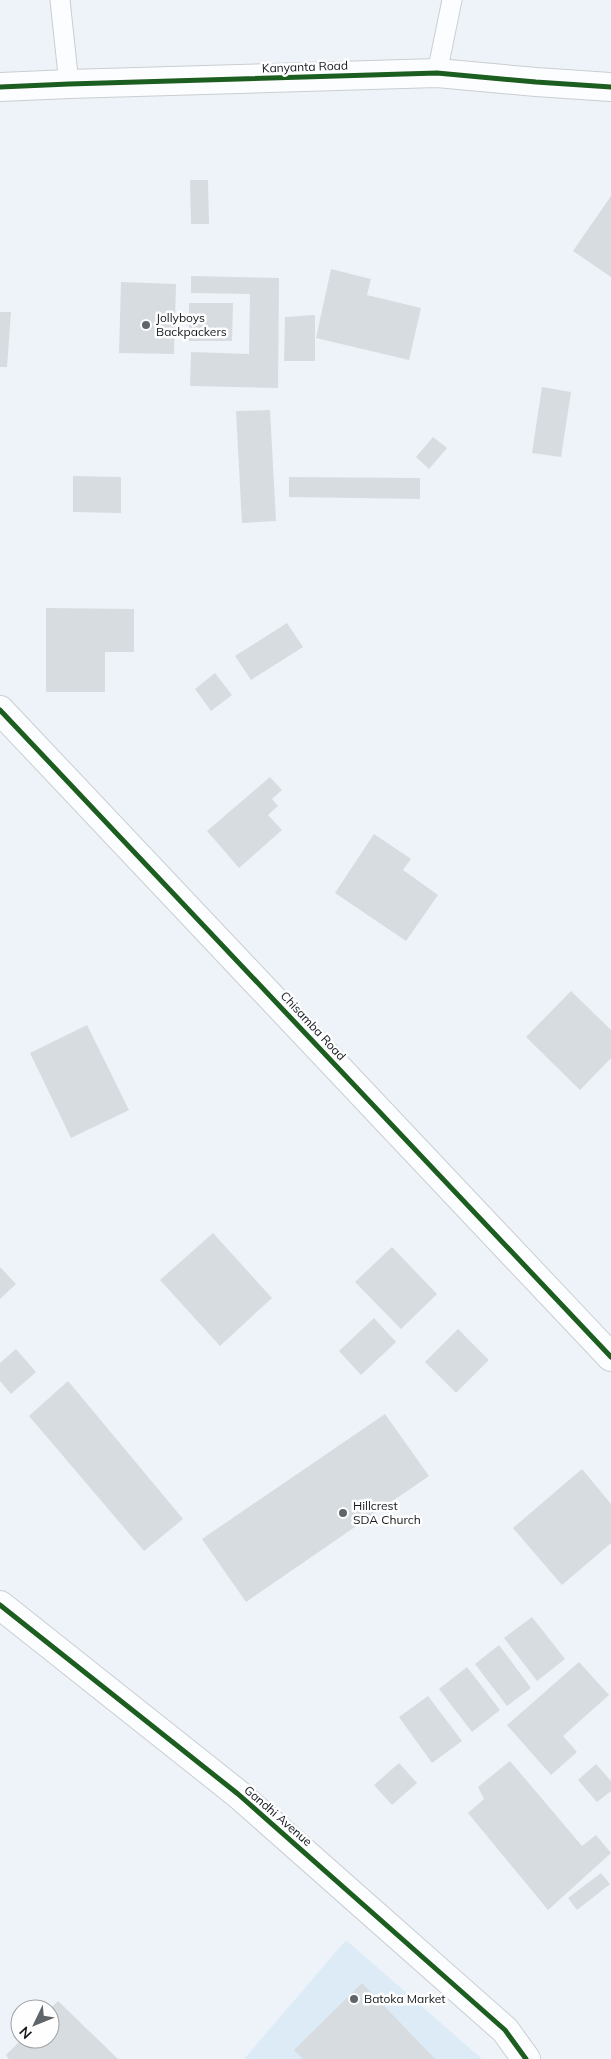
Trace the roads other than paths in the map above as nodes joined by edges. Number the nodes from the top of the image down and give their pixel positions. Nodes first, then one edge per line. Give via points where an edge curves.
1 (60, 0) edge
2 (452, 0) edge
3 (437, 73) junction
4 (69, 84) junction
5 (611, 87) edge
6 (0, 88) edge
7 (0, 710) edge
8 (611, 1357) edge
9 (0, 1605) edge
10 (526, 2059) edge

1 - 4 lane
2 - 3 lane
3 - 4 street, Kanyanta Road
3 - 5 street, Kanyanta Road
4 - 6 street, Kanyanta Road
7 - 8 street, Chisamba Road
9 - 10 street, Gandhi Avenue via 238,1794 504,2030

